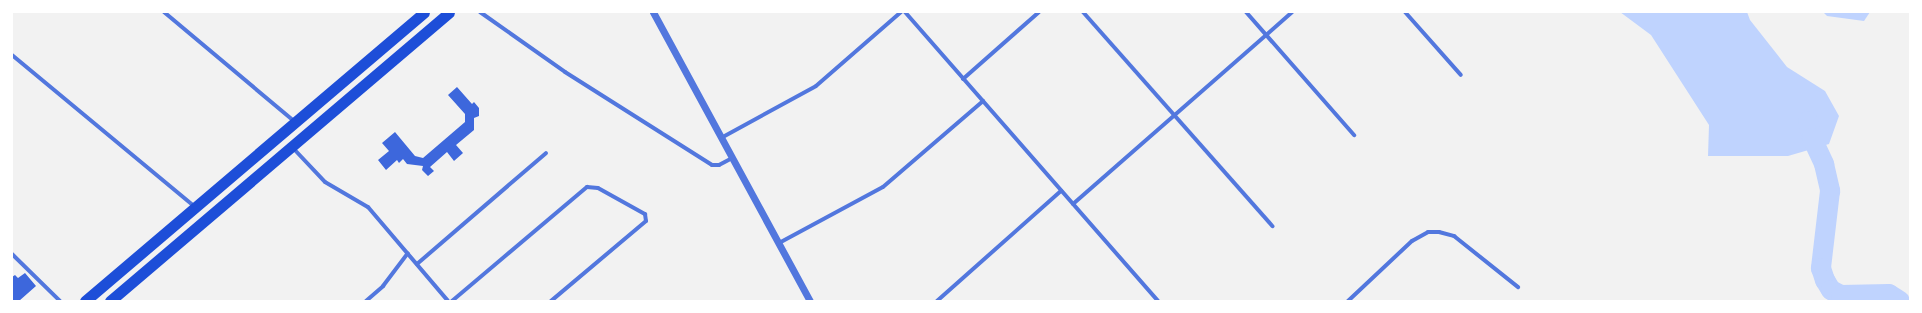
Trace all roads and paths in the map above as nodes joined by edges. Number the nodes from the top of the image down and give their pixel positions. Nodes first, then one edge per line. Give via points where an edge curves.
1 (164, 12) edge
2 (424, 12) edge
3 (449, 12) edge
4 (480, 12) edge
5 (653, 12) edge
6 (901, 12) edge
7 (906, 12) edge
8 (1039, 12) edge
9 (1083, 12) edge
10 (1246, 12) edge
11 (1292, 12) edge
12 (1405, 12) edge
13 (1265, 34) junction
14 (12, 55) edge
15 (1461, 75) dead end
16 (963, 79) junction
17 (983, 101) junction
18 (1174, 115) junction
19 (296, 122) junction
20 (1354, 135) dead end
21 (721, 138) junction
22 (290, 145) junction
23 (546, 153) dead end
24 (732, 158) junction
25 (1061, 191) junction
26 (1073, 204) junction
27 (196, 207) junction
28 (1272, 226) dead end
29 (779, 244) junction
30 (408, 253) junction
31 (12, 254) edge
32 (417, 264) junction
33 (1518, 287) dead end
34 (60, 301) edge
35 (85, 301) edge
36 (110, 301) edge
37 (366, 301) edge
38 (448, 301) edge
39 (452, 301) edge
40 (551, 301) edge
41 (810, 301) edge
42 (937, 301) edge
43 (1158, 301) edge
44 (1348, 301) edge

1 - 19 street
2 - 19 highway
3 - 22 highway
4 - 24 street via 565,72 712,165 719,165
5 - 21 street
6 - 21 street via 816,86
7 - 16 street
8 - 16 street
9 - 18 street
10 - 13 street
11 - 13 street
12 - 15 street
13 - 18 street
13 - 20 street
14 - 27 street
16 - 17 street
17 - 25 street
17 - 29 street via 882,187
18 - 26 street
18 - 28 street
19 - 27 highway
21 - 24 street
22 - 30 street via 325,182 368,207
22 - 36 highway
23 - 32 street
24 - 29 street
25 - 26 street
25 - 42 street
26 - 43 street
27 - 35 highway
29 - 41 street
30 - 32 street
30 - 37 street via 386,282
31 - 34 street
32 - 38 street
33 - 44 street via 1454,236 1428,232 1412,241
39 - 40 street via 587,187 598,188 645,214 646,221

